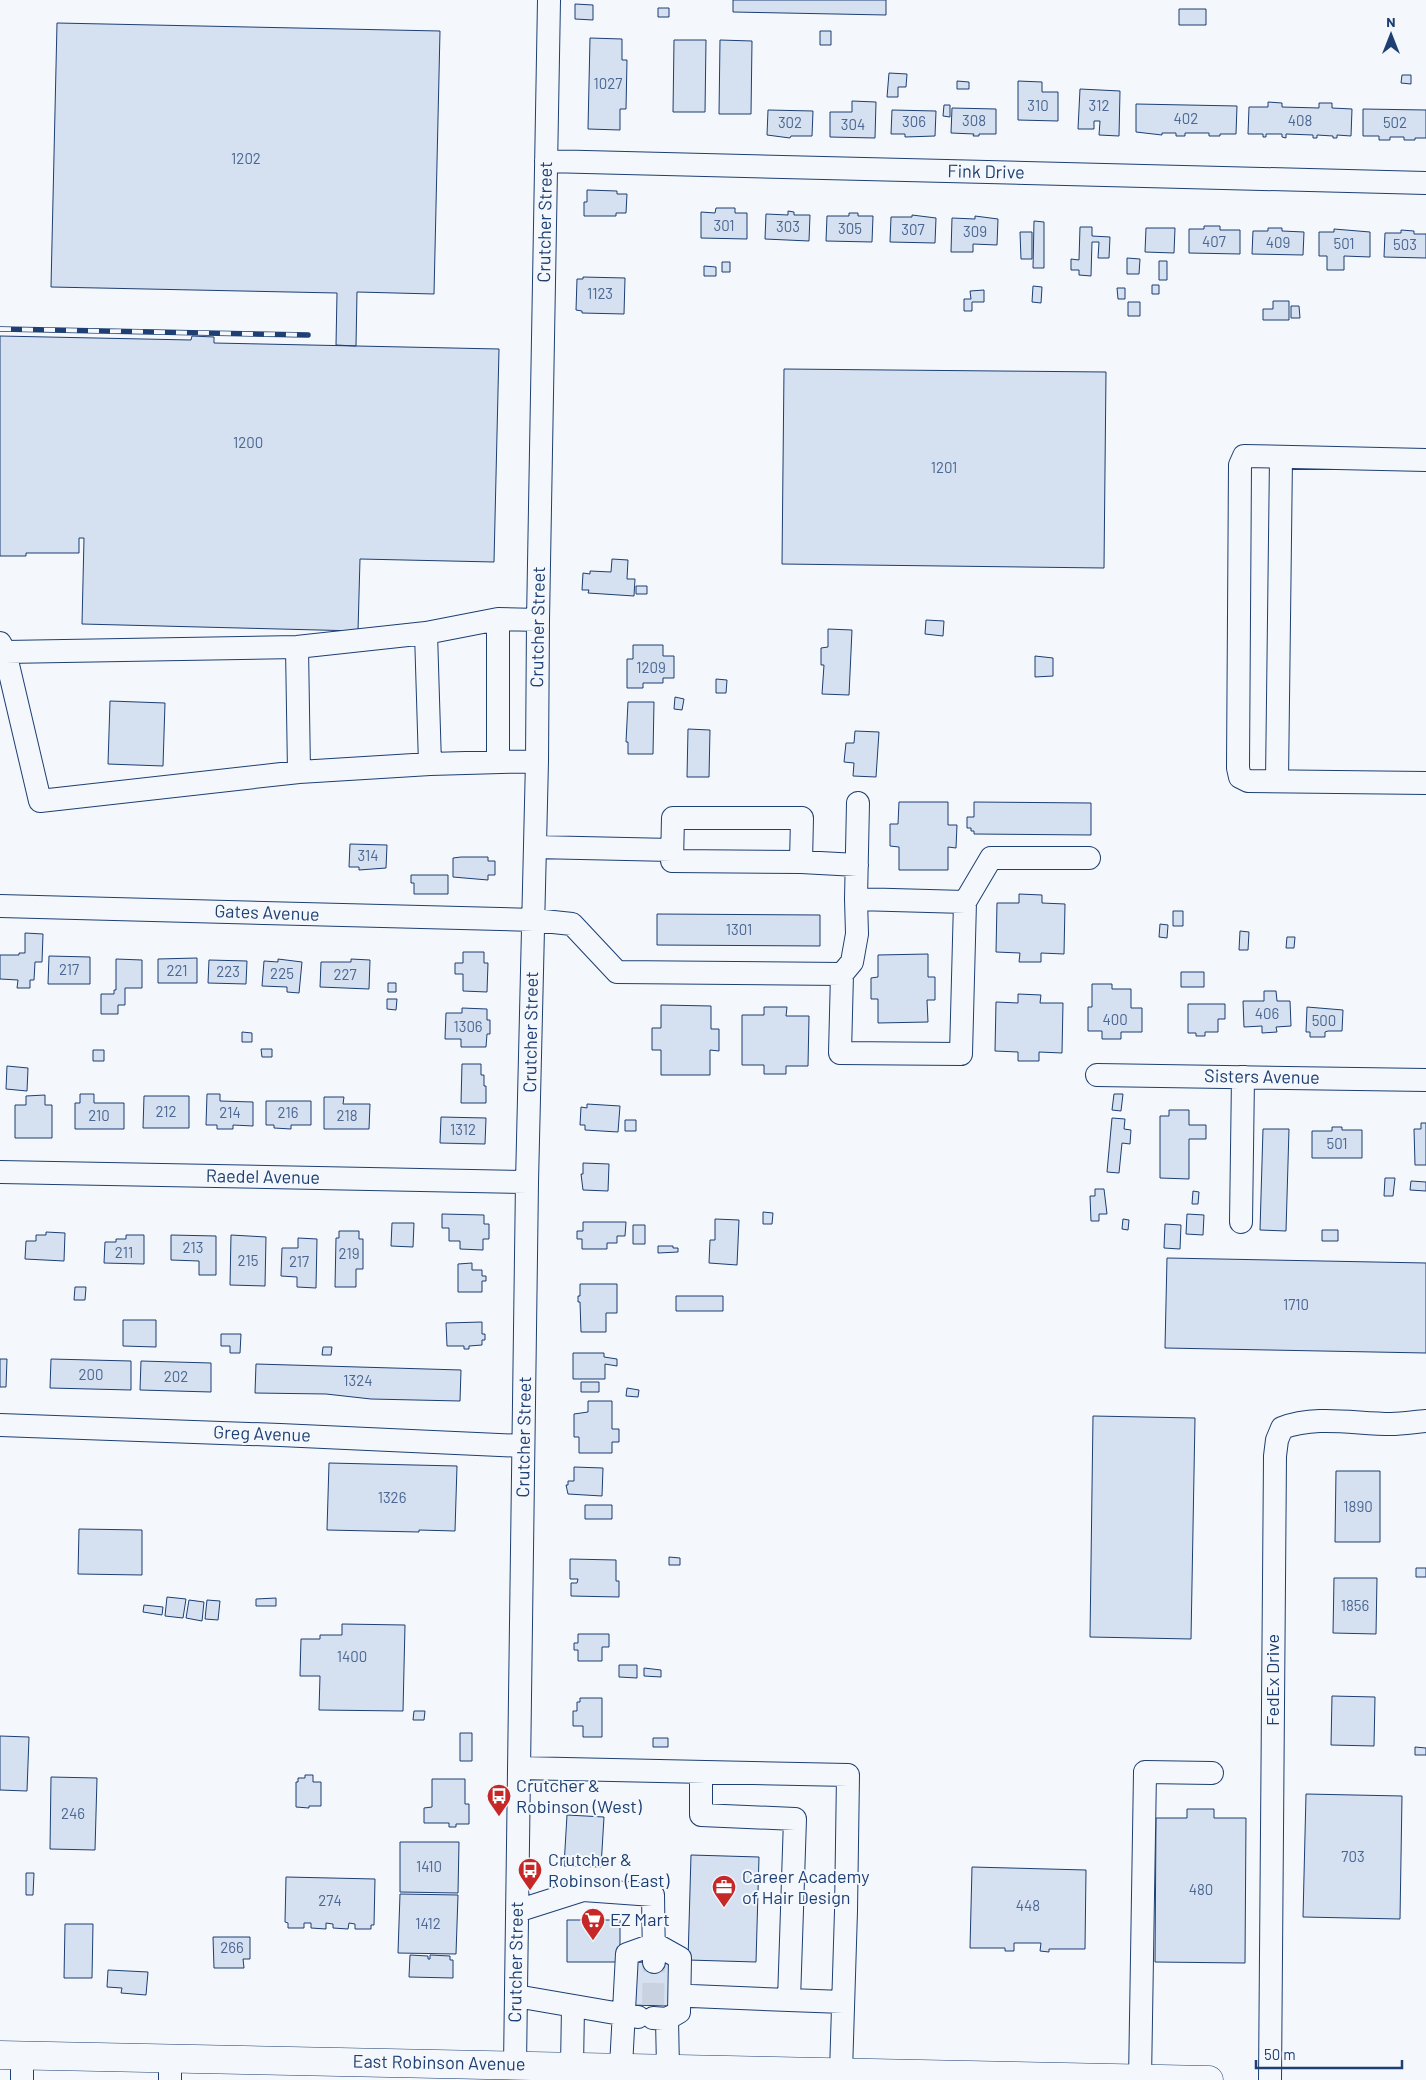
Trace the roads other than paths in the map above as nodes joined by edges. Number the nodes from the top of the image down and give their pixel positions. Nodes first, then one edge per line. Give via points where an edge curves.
1 (548, 0) edge
2 (546, 161) junction
3 (1426, 183) edge
4 (1281, 457) junction
5 (1426, 460) edge
6 (498, 619) junction
7 (538, 620) junction
8 (426, 633) junction
9 (297, 647) junction
10 (2, 648) edge
11 (537, 761) junction
12 (498, 762) junction
13 (430, 764) junction
14 (299, 772) junction
15 (1277, 782) junction
16 (1426, 783) edge
17 (858, 803) dead end
18 (535, 846) junction
19 (672, 850) junction
20 (1088, 858) dead end
21 (801, 862) junction
22 (857, 865) junction
23 (856, 899) junction
24 (965, 902) junction
25 (0, 906) edge
26 (534, 920) junction
27 (842, 974) junction
28 (1098, 1075) dead end
29 (1243, 1077) junction
30 (1426, 1080) edge
31 (0, 1172) edge
32 (527, 1182) junction
33 (1241, 1222) dead end
34 (1426, 1421) edge
35 (0, 1425) edge
36 (524, 1446) junction
37 (519, 1768) junction
38 (701, 1772) junction
39 (1212, 1773) dead end
40 (517, 1911) junction
41 (655, 1953) junction
42 (516, 1996) junction
43 (691, 1996) dead end
44 (790, 2000) junction
45 (843, 2002) junction
46 (573, 2007) junction
47 (658, 2014) junction
48 (624, 2016) junction
49 (15, 2064) edge
50 (572, 2066) junction
51 (621, 2067) junction
52 (170, 2069) edge
53 (530, 2070) edge
54 (459, 2072) edge
55 (659, 2072) edge
56 (841, 2072) junction
57 (800, 2075) edge
58 (944, 2077) edge
59 (1140, 2079) edge
60 (1209, 2080) edge
61 (1270, 2080) edge

1 - 2 street, Crutcher Street
2 - 3 street, Fink Drive
2 - 7 street, Crutcher Street
4 - 5 street
4 - 15 street
4 - 15 street via 1244,456 1240,465 1238,768 1240,777 1248,781
6 - 7 street
6 - 8 street
6 - 12 street
7 - 11 street, Crutcher Street
8 - 9 street
8 - 13 street
9 - 10 street
9 - 14 street
10 - 14 street via 40,801
11 - 12 street
11 - 18 street, Crutcher Street
12 - 13 street
13 - 14 street
15 - 16 street
17 - 22 street
18 - 19 street
18 - 26 street, Crutcher Street
19 - 21 street via 672,861
19 - 21 street via 673,818 802,818
20 - 24 street via 991,858
21 - 22 street
22 - 23 street
23 - 24 street
23 - 27 street via 857,934 852,962
24 - 27 street via 961,1054 840,1052
25 - 26 street, Gates Avenue
26 - 27 street, Gates Avenue via 572,924 617,972
26 - 32 street, Crutcher Street
28 - 29 street, Sisters Avenue
29 - 30 street, Sisters Avenue
29 - 33 street
31 - 32 street, Raedel Avenue
32 - 36 street, Crutcher Street
34 - 61 street, FedEx Drive via 1393,1424 1295,1422 1282,1428 1276,1440
35 - 36 street, Greg Avenue
36 - 37 street, Crutcher Street
37 - 38 street
37 - 40 street, Crutcher Street
38 - 44 street via 702,1814 796,1819
38 - 45 street via 848,1775
39 - 59 street via 1145,1772
40 - 41 street via 582,1890 653,1896
40 - 42 street, Crutcher Street
41 - 47 street via 680,1958 679,2012
41 - 48 street via 627,1954
42 - 46 street
42 - 53 street, Crutcher Street
43 - 44 street
44 - 45 street
45 - 56 street
46 - 48 street
46 - 50 street
47 - 48 street
47 - 55 street
48 - 51 street
49 - 52 highway, East Robinson Avenue
50 - 51 highway, East Robinson Avenue
50 - 53 highway, East Robinson Avenue
51 - 55 highway, East Robinson Avenue
52 - 54 highway, East Robinson Avenue
53 - 54 highway, East Robinson Avenue
55 - 57 highway, East Robinson Avenue
56 - 57 highway, East Robinson Avenue
56 - 58 highway, East Robinson Avenue
58 - 59 highway, East Robinson Avenue
59 - 60 highway, East Robinson Avenue

